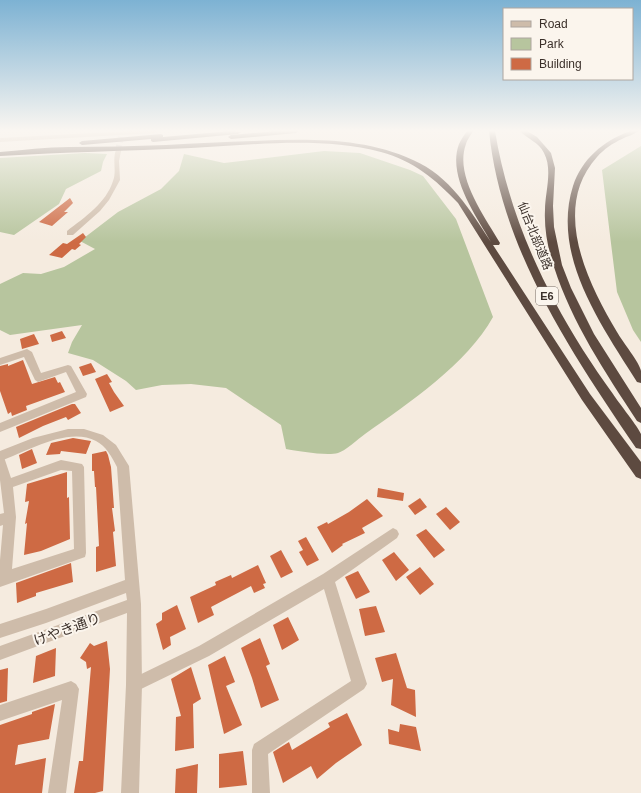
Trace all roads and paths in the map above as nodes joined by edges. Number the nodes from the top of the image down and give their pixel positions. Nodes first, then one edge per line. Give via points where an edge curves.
1 (116, 168) edge
2 (423, 168) edge
3 (460, 168) edge
4 (498, 168) edge
5 (553, 168) edge
6 (585, 168) edge
7 (70, 233) dead end
8 (530, 308) junction
9 (0, 362) edge
10 (641, 379) edge
11 (641, 418) edge
12 (0, 428) edge
13 (641, 444) edge
14 (0, 456) edge
15 (0, 460) edge
16 (641, 473) edge
17 (8, 484) junction
18 (5, 519) edge
19 (393, 534) dead end
20 (3, 579) edge
21 (328, 579) junction
22 (132, 584) junction
23 (134, 604) junction
24 (0, 631) edge
25 (0, 653) edge
26 (134, 685) junction
27 (0, 713) edge
28 (57, 793) edge
29 (130, 793) edge
30 (261, 793) edge

1 - 7 street via 116,180 106,200
2 - 8 highway via 452,190
3 - 8 highway via 466,188
4 - 13 highway, 仙台北部道路 / E6 via 510,212 560,321
5 - 11 highway via 549,227 552,245 564,280 597,348
6 - 10 highway via 577,183 571,216 579,263 590,293
8 - 16 highway via 586,397
9 - 12 street via 27,352 38,378 68,368 82,394
14 - 22 street via 46,437 66,433 85,432 108,443 119,456 123,466
15 - 17 street
17 - 18 street
17 - 20 street via 61,465 78,467 80,553
18 - 20 street
19 - 21 street
21 - 26 street via 204,652
21 - 30 street via 359,684 260,750
22 - 23 street
22 - 24 street
23 - 25 street, けやき通り
23 - 26 street
26 - 29 street
27 - 28 street via 71,690

